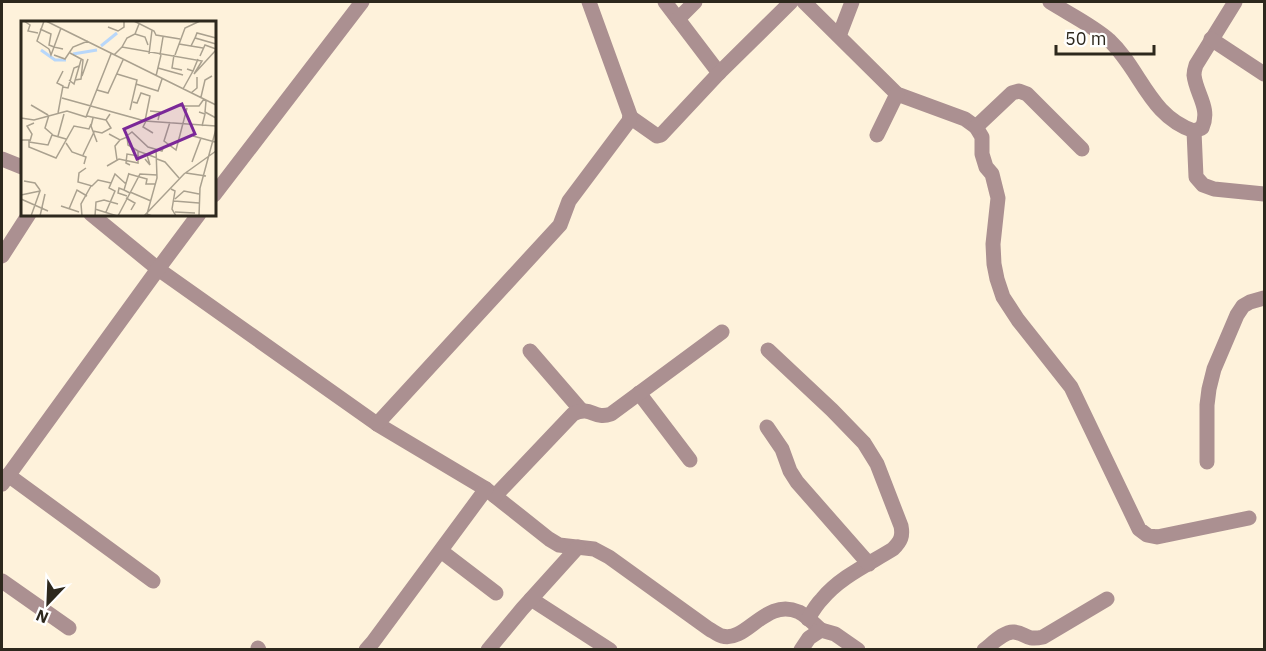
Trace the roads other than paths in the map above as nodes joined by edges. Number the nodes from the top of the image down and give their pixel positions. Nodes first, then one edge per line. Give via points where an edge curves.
1 (362, 2) edge
2 (590, 2) edge
3 (665, 2) edge
4 (695, 2) edge
5 (790, 2) edge
6 (804, 2) edge
7 (852, 2) edge
8 (1050, 2) edge
9 (1235, 2) edge
10 (678, 19) junction
11 (839, 36) junction
12 (1211, 39) junction
13 (719, 73) junction
14 (1264, 74) edge
15 (897, 94) junction
16 (630, 117) junction
17 (976, 127) junction
18 (1194, 131) junction
19 (877, 135) dead end
20 (1082, 149) dead end
21 (2, 159) edge
22 (21, 167) edge
23 (216, 192) edge
24 (1264, 194) edge
25 (28, 216) edge
26 (93, 216) edge
27 (198, 216) edge
28 (2, 256) edge
29 (158, 269) junction
30 (1264, 298) edge
31 (722, 332) dead end
32 (768, 350) dead end
33 (530, 351) dead end
34 (639, 393) junction
35 (581, 410) junction
36 (377, 424) junction
37 (767, 427) dead end
38 (690, 460) dead end
39 (1207, 462) dead end
40 (5, 480) edge
41 (491, 493) junction
42 (1249, 518) dead end
43 (578, 547) junction
44 (441, 551) junction
45 (869, 564) junction
46 (2, 581) edge
47 (153, 581) dead end
48 (496, 593) dead end
49 (1107, 598) dead end
50 (531, 599) junction
51 (808, 619) junction
52 (69, 628) dead end
53 (821, 630) junction
54 (492, 645) edge
55 (371, 647) edge
56 (510, 650) edge
57 (610, 650) edge
58 (801, 650) edge
59 (858, 650) edge
60 (984, 650) edge

1 - 23 street
2 - 16 street
3 - 10 street
4 - 10 street
5 - 13 street
6 - 11 street
7 - 11 street
8 - 18 street via 1108,39 1160,110
9 - 12 street
10 - 13 street
11 - 15 street
12 - 14 street
12 - 18 street via 1194,75 1205,111 1202,128
13 - 16 street via 661,135
15 - 17 street
15 - 19 street
16 - 36 street via 569,201 560,225
17 - 20 street via 1018,91 1027,94
17 - 42 street via 982,136 981,154 992,174 998,198 994,264 1003,297 1071,387 1139,529 1157,537
18 - 24 street via 1196,177 1203,185
21 - 22 street
25 - 28 street
26 - 29 street
27 - 29 street
29 - 36 street
29 - 40 street
30 - 39 street via 1243,306 1215,369 1207,405
31 - 34 street
32 - 45 street via 848,426 878,464 902,534 900,543
33 - 35 street
34 - 35 street via 612,414 604,416
34 - 38 street
35 - 41 street
36 - 41 street
37 - 45 street via 797,482
40 - 47 street
41 - 43 street via 549,539
41 - 44 street
43 - 50 street
43 - 51 street via 594,549 609,557 723,636 734,636 771,612 786,608
44 - 48 street
44 - 55 street
45 - 51 street via 839,582 820,600
46 - 52 street
49 - 60 street via 1042,637 1034,639 1011,632
50 - 54 street
50 - 57 street
51 - 53 street
53 - 58 street
53 - 59 street via 835,634
54 - 56 street

